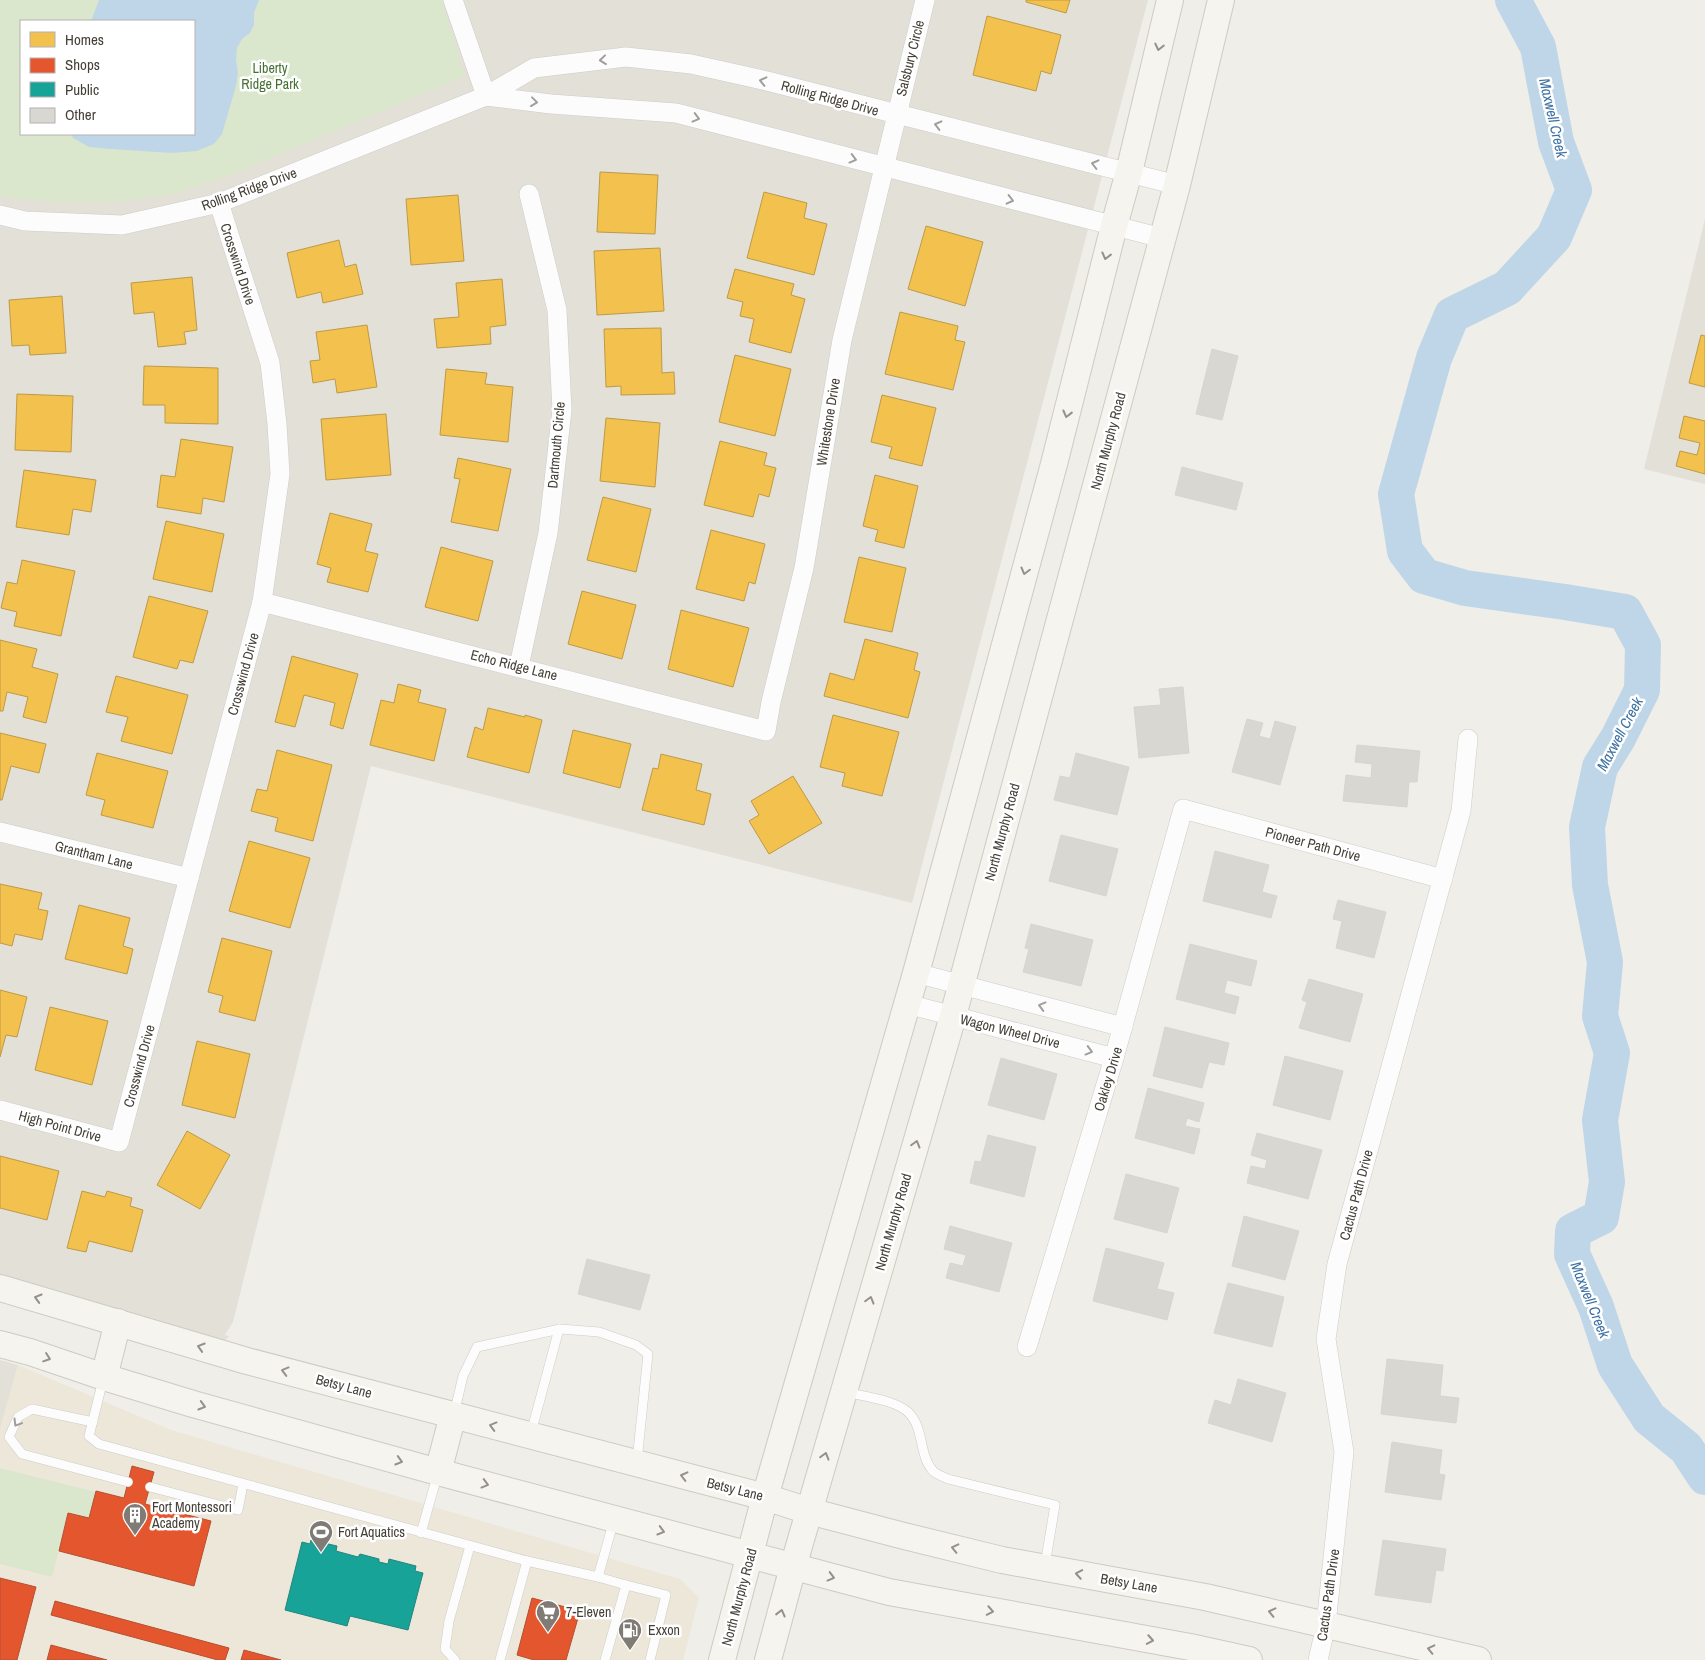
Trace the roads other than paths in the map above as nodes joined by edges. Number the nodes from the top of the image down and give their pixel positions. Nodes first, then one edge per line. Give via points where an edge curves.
1 (453, 0) edge
2 (925, 0) edge
3 (1170, 0) edge
4 (1221, 0) edge
5 (486, 96) junction
6 (896, 115) junction
7 (883, 167) junction
8 (1129, 172) junction
9 (1176, 185) junction
10 (529, 194) dead end
11 (219, 203) junction
12 (0, 215) edge
13 (1114, 226) junction
14 (1162, 238) junction
15 (262, 602) junction
16 (519, 666) junction
17 (766, 731) joint
18 (1468, 739) dead end
19 (1183, 809) joint
20 (0, 832) edge
21 (189, 878) junction
22 (1443, 879) junction
23 (916, 973) junction
24 (961, 984) junction
25 (906, 1004) junction
26 (953, 1016) junction
27 (1123, 1027) junction
28 (1114, 1058) junction
29 (0, 1110) edge
30 (119, 1142) joint
31 (0, 1288) edge
32 (118, 1322) junction
33 (559, 1329) junction
34 (0, 1344) edge
35 (1027, 1347) dead end
36 (104, 1378) junction
37 (844, 1392) junction
38 (453, 1415) junction
39 (93, 1422) junction
40 (530, 1436) junction
41 (636, 1464) junction
42 (438, 1472) junction
43 (128, 1482) dead end
44 (243, 1484) junction
45 (150, 1487) dead end
46 (765, 1497) junction
47 (809, 1511) junction
48 (614, 1518) junction
49 (421, 1533) junction
50 (470, 1546) junction
51 (750, 1555) junction
52 (526, 1562) junction
53 (792, 1567) junction
54 (1044, 1568) junction
55 (598, 1577) junction
56 (626, 1584) junction
57 (1326, 1625) junction
58 (455, 1660) edge
59 (500, 1660) edge
60 (606, 1660) edge
61 (650, 1660) edge
62 (722, 1660) edge
63 (768, 1660) edge
64 (1249, 1660) edge
65 (1318, 1660) edge
66 (1478, 1660) edge

1 - 5 street
2 - 6 street, Salsbury Circle
3 -> 8 main road, North Murphy Road
4 - 9 main road, North Murphy Road
6 -> 5 street, Rolling Ridge Drive via 692,64 626,58 534,68
5 -> 7 street, Rolling Ridge Drive via 676,113
5 - 11 street, Rolling Ridge Drive
6 - 7 street, Whitestone Drive
8 -> 6 street, Rolling Ridge Drive
7 -> 13 street, Rolling Ridge Drive
7 - 17 street, Whitestone Drive via 842,340 804,568
8 - 9 street, Rolling Ridge Drive
8 - 13 main road, North Murphy Road
9 - 14 main road, North Murphy Road
10 - 16 street, Dartmouth Circle via 557,310 562,410 548,533
11 - 12 street, Rolling Ridge Drive via 122,225 25,221
11 - 15 street, Crosswind Drive via 270,362 277,424 280,474
13 - 14 street, Rolling Ridge Drive
13 -> 23 main road, North Murphy Road via 1054,464
14 - 24 main road, North Murphy Road
15 - 16 street, Echo Ridge Lane
15 - 21 street, Crosswind Drive
16 - 17 street, Echo Ridge Lane
18 - 22 street, Cactus Path Drive via 1460,812
19 - 22 street, Pioneer Path Drive
19 - 27 street, Oakley Drive
20 - 21 street, Grantham Lane
21 - 30 street, Crosswind Drive
22 - 57 street, Cactus Path Drive via 1337,1264 1326,1339 1344,1452
23 - 24 street
23 - 25 main road, North Murphy Road
24 - 26 main road, North Murphy Road
27 -> 24 street
25 - 26 street, Wagon Wheel Drive
25 - 46 main road, North Murphy Road
26 -> 28 street, Wagon Wheel Drive
37 -> 26 main road, North Murphy Road
27 - 28 street, Oakley Drive
28 - 35 street, Oakley Drive
29 - 30 street, High Point Drive
32 -> 31 main road, Betsy Lane
32 - 36 main road
38 -> 32 main road, Betsy Lane via 247,1361
33 - 38 lane via 478,1347 463,1376
33 - 40 lane
33 - 41 lane via 599,1332 636,1345 648,1354
34 -> 36 main road
36 - 39 lane
36 -> 42 main road
47 -> 37 main road, North Murphy Road
37 - 54 lane via 895,1404 908,1412 916,1425 925,1459 934,1472 948,1479 1055,1505
40 -> 38 main road, Betsy Lane
38 - 42 main road
39 -> 43 lane via 32,1409 18,1417 9,1437 22,1454
39 - 44 lane via 89,1436 99,1444
40 - 41 main road, Betsy Lane
46 -> 41 main road, Betsy Lane
42 -> 48 main road
42 - 49 lane
44 - 45 lane via 238,1510
44 - 49 lane
46 - 47 main road, Betsy Lane
46 - 51 main road, North Murphy Road
47 - 53 main road, North Murphy Road
54 -> 47 main road, Betsy Lane
48 -> 51 main road
48 - 55 lane
49 - 50 lane
50 - 52 lane
50 - 58 lane via 449,1621 445,1650
51 - 53 main road
51 - 62 main road, North Murphy Road
52 - 55 lane
52 - 59 lane
63 -> 53 main road, North Murphy Road
53 -> 64 main road via 889,1592
57 -> 54 main road, Betsy Lane via 1205,1597
55 - 56 lane
56 - 60 lane
56 - 61 lane via 666,1595
57 - 65 street, Cactus Path Drive
66 -> 57 main road, Betsy Lane

